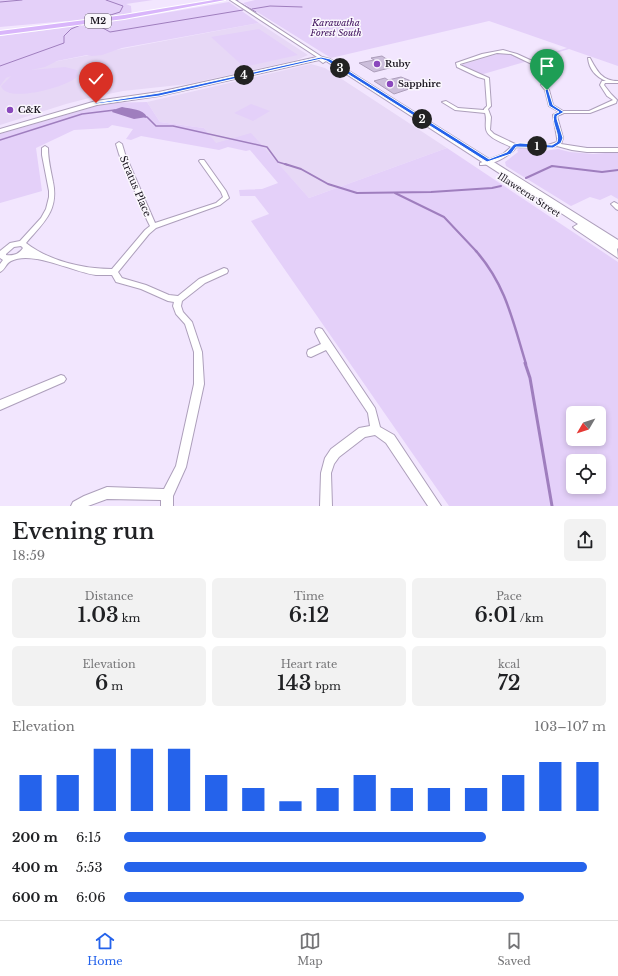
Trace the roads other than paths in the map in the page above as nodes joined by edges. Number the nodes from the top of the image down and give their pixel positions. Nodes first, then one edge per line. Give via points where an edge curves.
1 (210, 0) edge
2 (222, 0) edge
3 (232, 0) edge
4 (139, 14) junction
5 (0, 31) edge
6 (314, 53) junction
7 (321, 58) junction
8 (589, 59) dead end
9 (285, 66) junction
10 (610, 81) junction
11 (618, 82) edge
12 (192, 87) junction
13 (444, 102) dead end
14 (486, 112) junction
15 (562, 112) junction
16 (0, 128) edge
17 (0, 131) edge
18 (119, 144) dead end
19 (557, 144) junction
20 (514, 146) junction
21 (46, 148) dead end
22 (618, 150) edge
23 (202, 161) dead end
24 (485, 163) junction
25 (154, 226) junction
26 (12, 245) junction
27 (24, 245) junction
28 (618, 245) edge
29 (0, 247) edge
30 (618, 254) edge
31 (3, 256) edge
32 (19, 256) junction
33 (40, 256) junction
34 (0, 269) edge
35 (224, 271) dead end
36 (114, 272) junction
37 (179, 299) junction
38 (319, 332) dead end
39 (327, 345) junction
40 (311, 353) dead end
41 (61, 379) dead end
42 (0, 405) edge
43 (376, 430) junction
44 (167, 500) edge
45 (77, 506) edge
46 (326, 506) edge
47 (435, 506) edge

1 - 4 highway, M2
2 - 4 highway, M2
3 - 6 main road, Illaweena Street
4 - 5 highway, M2
6 - 7 main road, Illaweena Street
6 - 9 main road via 307,59
7 - 9 main road
7 - 24 main road, Illaweena Street via 328,60
8 - 10 street via 596,74
9 - 12 main road
10 - 11 street
10 - 15 street via 603,82 602,85 614,102 590,112
12 - 16 main road via 86,101
12 - 17 main road via 152,96 96,103
13 - 14 street via 457,109
14 - 15 street via 489,106 487,78 457,64 501,51 510,52 540,66 545,84 543,85 551,106
14 - 20 street via 489,117 488,130
15 - 19 street via 555,115 560,138
18 - 25 street, Stratus Place
19 - 20 street via 540,147
19 - 22 street via 584,151
20 - 24 street via 509,153
21 - 27 street via 44,158 51,203
23 - 25 street via 226,198 218,204
24 - 28 main road, Illaweena Street
24 - 30 main road, Illaweena Street
25 - 36 street
26 - 27 street
26 - 29 street
26 - 31 street via 6,249
27 - 32 street via 24,252
27 - 33 street
31 - 32 street
31 - 34 street
32 - 33 street
33 - 36 street via 96,272
35 - 37 street via 202,281
36 - 37 street via 119,280 168,298
37 - 44 street via 177,306 180,314 188,322 198,352 199,384 181,468
38 - 39 street
39 - 40 street
39 - 43 street via 372,411
41 - 42 street
43 - 46 street via 363,432 334,453 326,473
43 - 47 street via 390,439
44 - 45 street via 107,493

